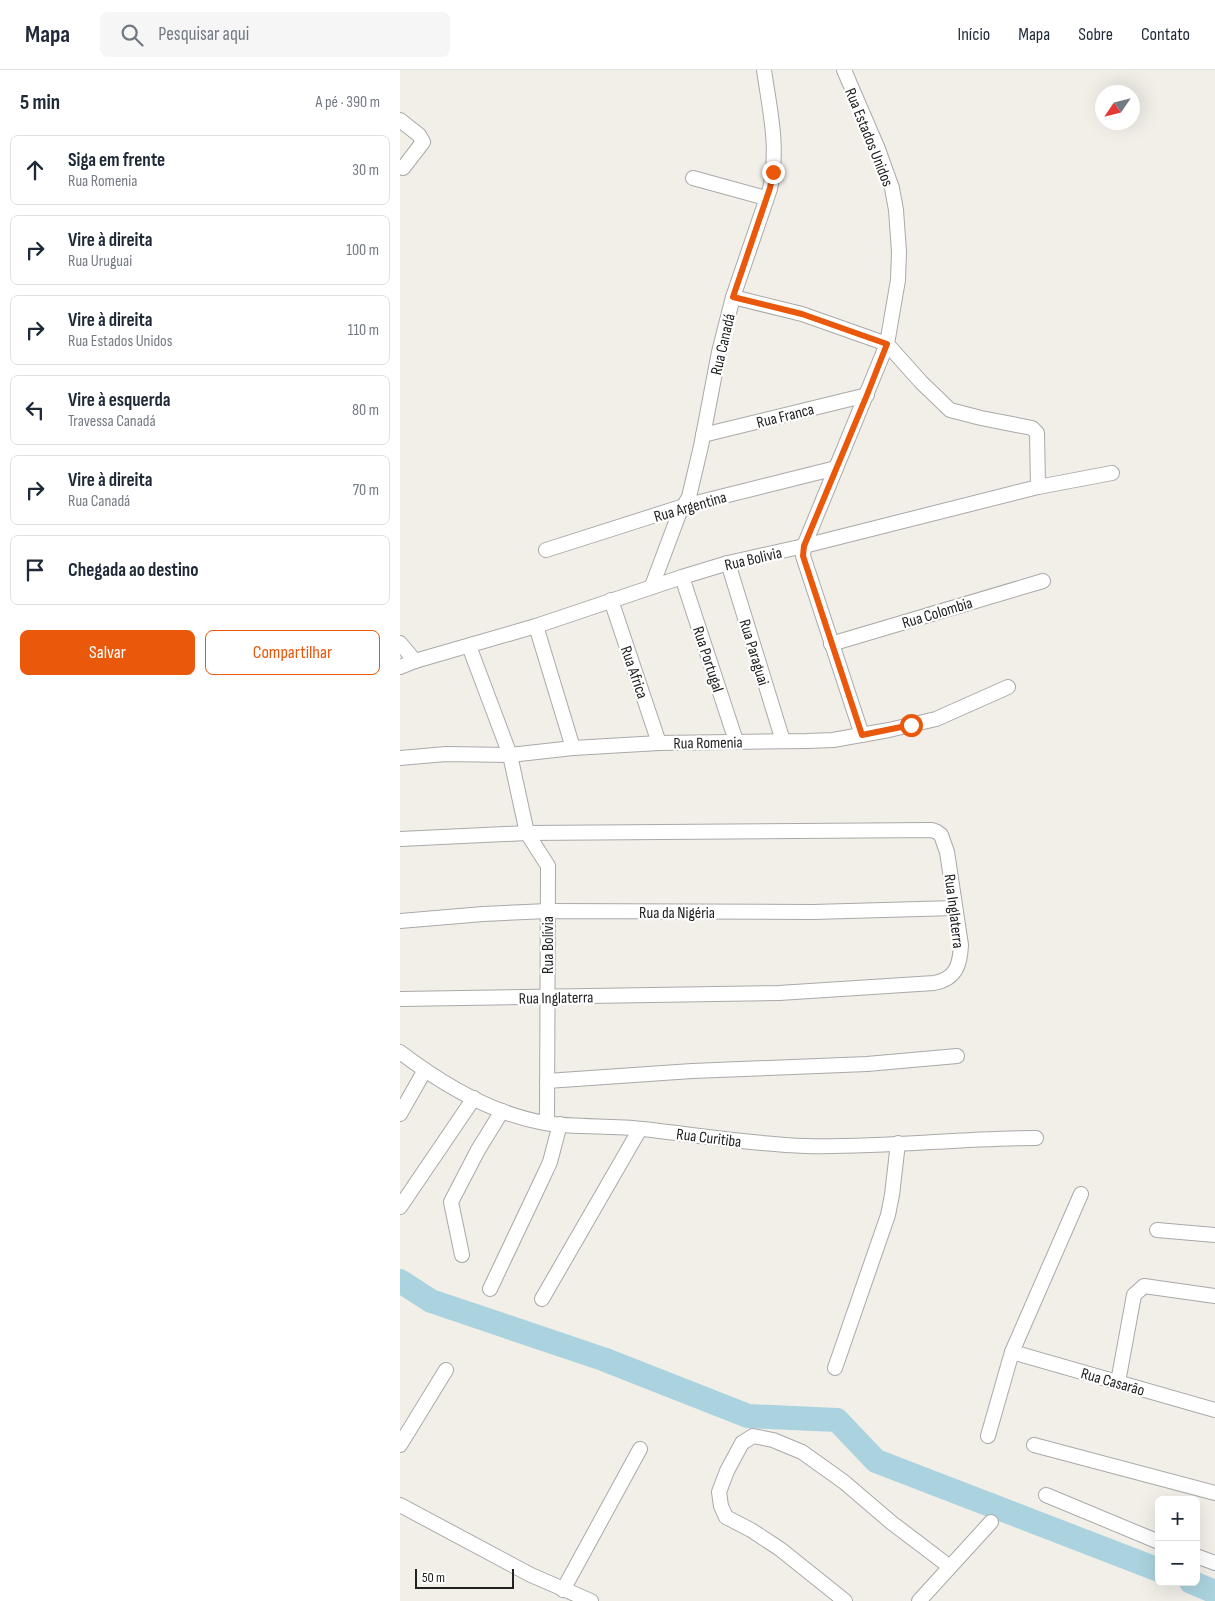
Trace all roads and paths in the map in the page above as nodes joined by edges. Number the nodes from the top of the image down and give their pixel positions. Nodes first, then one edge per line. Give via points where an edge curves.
1 (764, 70) edge
2 (844, 70) edge
3 (400, 120) edge
4 (403, 168) dead end
5 (693, 178) dead end
6 (766, 198) junction
7 (733, 297) junction
8 (887, 344) junction
9 (867, 395) junction
10 (703, 435) junction
11 (836, 468) junction
12 (1112, 473) dead end
13 (1038, 487) junction
14 (684, 506) junction
15 (804, 546) junction
16 (546, 550) dead end
17 (728, 564) junction
18 (682, 577) junction
19 (1042, 581) dead end
20 (652, 586) junction
21 (611, 600) junction
22 (536, 626) junction
23 (400, 643) edge
24 (831, 644) junction
25 (468, 646) junction
26 (415, 661) junction
27 (400, 667) edge
28 (1008, 686) dead end
29 (862, 735) junction
30 (736, 741) junction
31 (783, 741) junction
32 (659, 743) junction
33 (572, 748) junction
34 (510, 755) junction
35 (400, 758) edge
36 (527, 833) junction
37 (400, 839) edge
38 (955, 908) junction
39 (548, 911) junction
40 (400, 922) edge
41 (547, 997) junction
42 (400, 999) edge
43 (400, 1052) edge
44 (957, 1056) dead end
45 (425, 1070) junction
46 (547, 1081) junction
47 (474, 1098) junction
48 (502, 1111) junction
49 (400, 1114) edge
50 (553, 1124) junction
51 (640, 1129) junction
52 (1036, 1138) dead end
53 (898, 1143) junction
54 (1081, 1194) dead end
55 (400, 1208) edge
56 (1156, 1230) dead end
57 (1215, 1236) edge
58 (462, 1256) dead end
59 (490, 1289) dead end
60 (1215, 1296) edge
61 (542, 1299) dead end
62 (1012, 1352) junction
63 (834, 1368) dead end
64 (446, 1370) dead end
65 (1118, 1382) junction
66 (1215, 1410) edge
67 (988, 1436) dead end
68 (400, 1445) edge
69 (1034, 1445) dead end
70 (640, 1449) dead end
71 (1215, 1493) edge
72 (1046, 1495) dead end
73 (400, 1505) edge
74 (990, 1522) dead end
75 (1157, 1541) edge
76 (1200, 1557) edge
77 (1215, 1563) edge
78 (950, 1567) junction
79 (563, 1590) junction
80 (591, 1601) edge
81 (845, 1601) edge
82 (920, 1601) edge

1 - 6 street, Rua Canadá via 775,152
2 - 8 street, Rua Estados Unidos via 887,170 896,210 898,280
3 - 4 street via 423,142
5 - 6 street
6 - 7 street, Rua Canadá
7 - 8 street via 802,314
7 - 10 street, Rua Canadá
8 - 9 street, Rua Estados Unidos
8 - 13 street via 950,410 1032,428 1037,433
9 - 10 street, Rua Franca
9 - 11 street, Rua Estados Unidos
10 - 14 street, Rua Canadá via 689,497
11 - 14 street, Rua Argentina
11 - 15 street, Rua Estados Unidos
12 - 13 street, Rua Bolivia
13 - 15 street, Rua Bolivia
14 - 16 street, Rua Argentina
14 - 20 street, Rua Canadá
15 - 17 street, Rua Bolivia
15 - 24 street via 804,562
17 - 18 street, Rua Bolivia
17 - 31 street, Rua Paraguai
18 - 20 street, Rua Bolivia
18 - 30 street, Rua Portugal
19 - 24 street, Rua Colombia
20 - 21 street, Rua Bolivia
21 - 22 street, Rua Bolivia
21 - 32 street, Rua Africa
22 - 25 street, Rua Bolivia
22 - 33 street
23 - 26 street
24 - 29 street
25 - 26 street, Rua Bolivia
25 - 34 street
26 - 27 street, Rua Bolivia
28 - 29 street, Rua Romenia via 936,719
29 - 31 street, Rua Romenia via 818,741
30 - 31 street, Rua Romenia
30 - 32 street, Rua Romenia
32 - 33 street, Rua Romenia
33 - 34 street, Rua Romenia
34 - 35 street, Rua Romenia via 446,754
34 - 36 street
36 - 37 street, Rua Inglaterra
36 - 38 street, Rua Inglaterra via 932,830 941,835 947,852
36 - 39 street, Rua Bolívia via 548,866
38 - 39 street, Rua da Nigéria via 813,912
38 - 41 street, Rua Inglaterra via 961,956 955,972 941,982 813,991
39 - 40 street, Rua da Nigéria
39 - 41 street, Rua Bolívia
41 - 42 street, Rua Inglaterra
41 - 46 street, Rua Bolívia
43 - 45 street, Rua Curitiba
44 - 46 street via 867,1064
45 - 47 street, Rua Curitiba
45 - 49 street
46 - 50 street, Rua Bolívia
47 - 48 street, Rua Curitiba
47 - 55 street
48 - 50 street, Rua Curitiba
48 - 58 street via 451,1202
50 - 51 street, Rua Curitiba
50 - 59 street, Rua Bolívia via 550,1162
51 - 53 street, Rua Curitiba via 769,1144
51 - 61 street
52 - 53 street, Rua Curitiba
53 - 63 street via 888,1215
54 - 62 street
56 - 57 street
60 - 65 street via 1144,1286 1134,1295
62 - 65 street, Rua Casarão
62 - 67 street
64 - 68 street
65 - 66 street, Rua Casarão
69 - 71 street
70 - 79 street
72 - 75 street
73 - 79 street
74 - 78 street
76 - 77 street
78 - 81 street via 802,1452 753,1436 742,1443 719,1492 726,1517 780,1549
78 - 82 street
79 - 80 street

